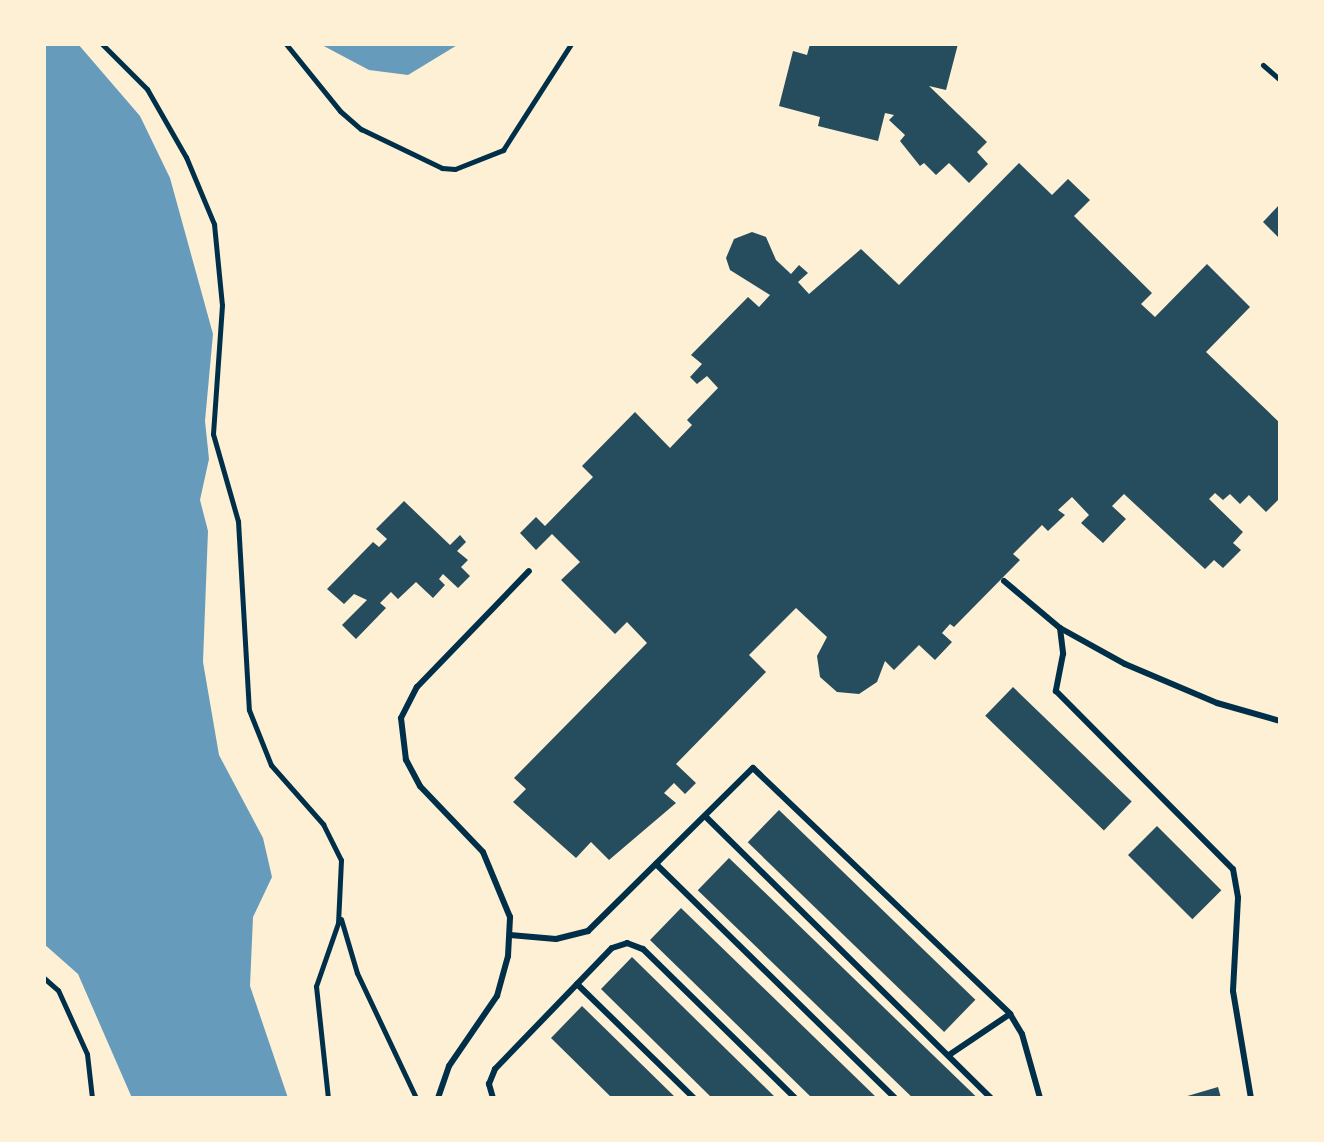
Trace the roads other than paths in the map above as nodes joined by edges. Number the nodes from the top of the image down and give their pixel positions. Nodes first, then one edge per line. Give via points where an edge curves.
1 (529, 571) dead end
2 (1004, 581) dead end
3 (1060, 628) junction
4 (1280, 721) edge
5 (705, 816) junction
6 (656, 864) junction
7 (510, 935) junction
8 (577, 984) junction
9 (1010, 1014) junction
10 (949, 1055) junction
11 (438, 1098) edge
12 (493, 1098) edge
13 (694, 1098) edge
14 (795, 1098) edge
15 (895, 1098) edge
16 (991, 1098) edge
17 (1040, 1098) edge
18 (1251, 1098) edge

1 - 7 lane via 417,687 401,718 406,760 420,786 492,866
2 - 3 lane
3 - 4 lane via 1172,685
3 - 18 lane via 1063,654 1056,691 1233,869 1238,898 1231,962 1234,1010
5 - 6 lane
5 - 9 lane via 753,768
5 - 10 lane
6 - 7 lane via 588,931 556,939
6 - 15 lane
7 - 11 lane via 497,996 453,1059
8 - 12 lane via 491,1076
8 - 13 lane
8 - 14 lane via 612,948 638,945
9 - 10 lane
9 - 17 lane via 1022,1034
10 - 16 lane

